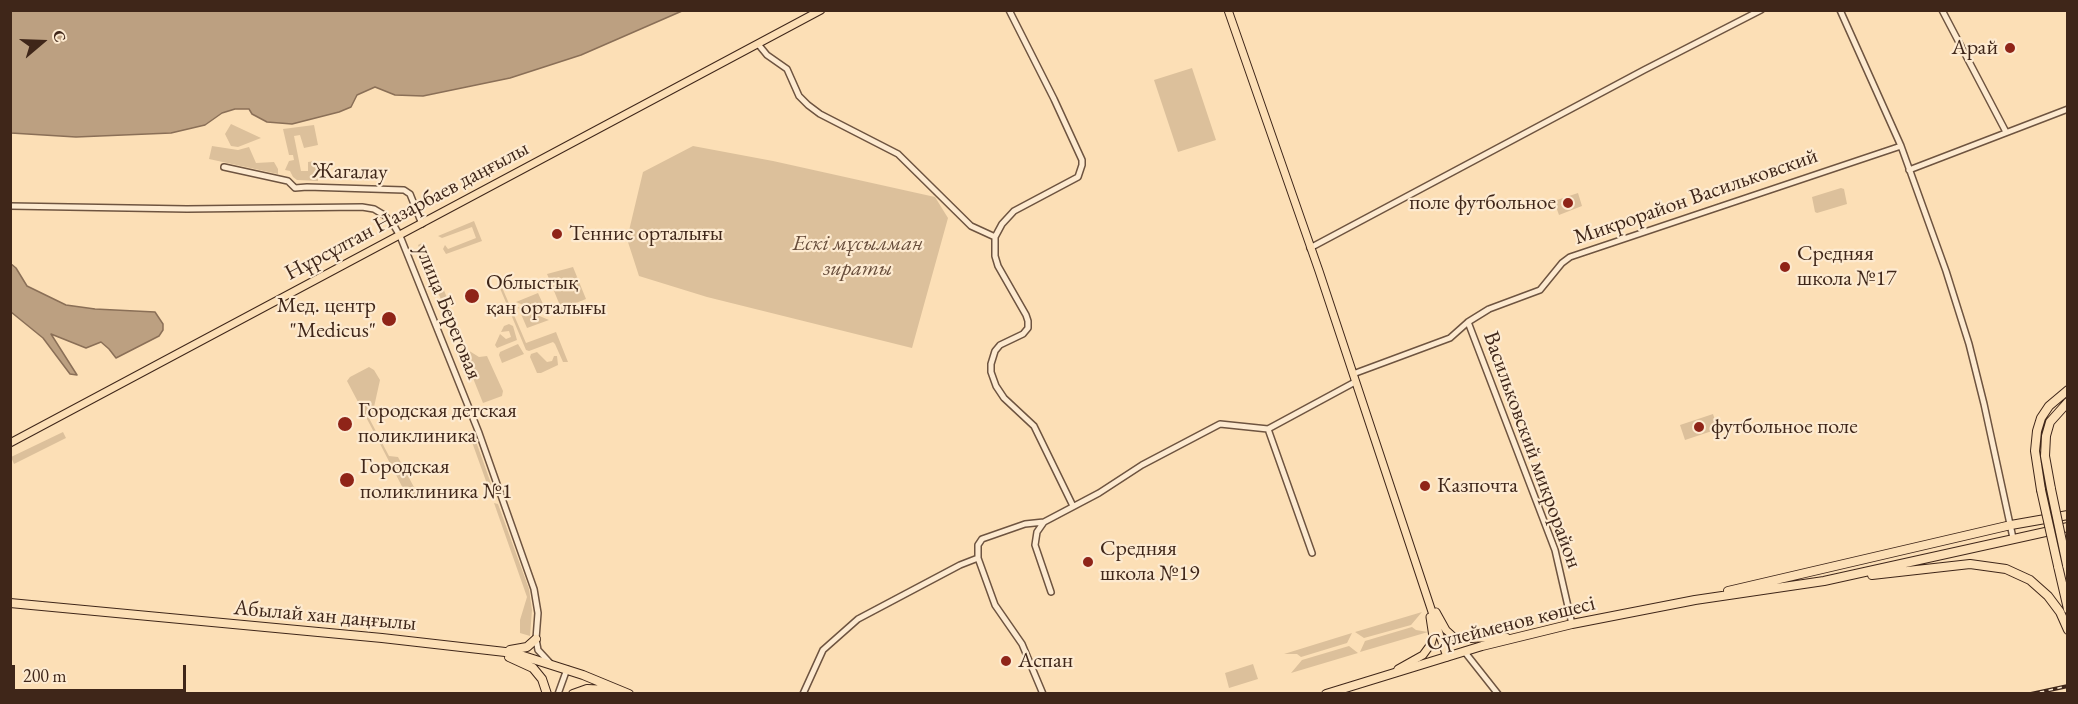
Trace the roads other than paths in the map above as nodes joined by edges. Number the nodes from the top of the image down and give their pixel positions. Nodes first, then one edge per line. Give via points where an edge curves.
1 (821, 10) edge
2 (1009, 10) edge
3 (1228, 10) edge
4 (1761, 10) edge
5 (1840, 10) edge
6 (1942, 10) edge
7 (758, 44) junction
8 (2067, 109) edge
9 (2006, 132) junction
10 (1901, 146) junction
11 (224, 167) dead end
12 (1909, 170) junction
13 (10, 206) edge
14 (422, 224) junction
15 (400, 236) junction
16 (995, 237) junction
17 (1310, 248) junction
18 (1468, 322) junction
19 (1354, 378) junction
20 (2067, 390) edge
21 (2067, 402) edge
22 (1268, 429) junction
23 (10, 443) edge
24 (1073, 506) junction
25 (2067, 515) edge
26 (1044, 522) junction
27 (2011, 525) junction
28 (2067, 527) edge
29 (2013, 538) junction
30 (1312, 553) dead end
31 (978, 558) junction
32 (2064, 565) edge
33 (1824, 581) junction
34 (1425, 591) junction
35 (1051, 592) dead end
36 (1733, 592) junction
37 (10, 603) edge
38 (2067, 609) edge
39 (1572, 624) junction
40 (2067, 630) edge
41 (1525, 636) junction
42 (536, 639) junction
43 (492, 650) junction
44 (1464, 651) junction
45 (1447, 657) junction
46 (552, 664) junction
47 (567, 669) junction
48 (1387, 675) junction
49 (547, 693) edge
50 (558, 693) edge
51 (573, 693) edge
52 (628, 693) edge
53 (803, 693) edge
54 (1043, 693) edge
55 (1326, 693) edge
56 (1498, 693) edge

1 - 7 main road, Нұрсұлтан Назарбаев даңғылы
2 - 16 street via 1082,165 1078,177 1021,206
3 - 17 main road
4 - 17 street
5 - 10 street
6 - 9 street
7 - 14 main road, Нұрсұлтан Назарбаев даңғылы
7 - 16 street via 787,69 799,96 808,105 898,154 971,226
8 - 9 street
9 - 12 street
10 - 12 street
10 - 18 street, Микрорайон Васильковский via 1570,257 1540,290 1493,307
11 - 14 street, Жагалау via 288,181 295,188 404,190 410,194
12 - 27 street via 1969,344
13 - 15 street, улица Береговая via 362,207 384,215
14 - 15 main road, Нұрсұлтан Назарбаев даңғылы
15 - 23 main road, Нұрсұлтан Назарбаев даңғылы
15 - 42 street, улица Береговая via 479,433 530,579 538,613
16 - 24 street via 998,266 1026,315 1028,328 995,351 991,364 993,378 1004,398 1034,426
17 - 19 main road
18 - 19 street, Микрорайон Васильковский via 1450,338
18 - 39 street, Васильковский микрорайон via 1552,542
19 - 22 street, Микрорайон Васильковский
19 - 34 main road
20 - 32 highway, bridge via 2041,418 2035,451 2041,490
21 - 32 highway, bridge via 2050,422 2045,456
22 - 24 street via 1220,424
22 - 30 street
24 - 26 street
25 - 27 highway
26 - 31 street via 1025,524 982,539
26 - 35 street via 1035,545
27 - 29 street
27 - 36 highway
28 - 29 highway
29 - 33 highway
31 - 53 street via 858,619 823,650
31 - 54 street via 995,605 1022,644
32 - 38 highway
33 - 36 highway
33 - 40 highway via 1956,565 1993,566 2018,574 2040,588 2060,612
34 - 41 main road via 1446,630 1456,639
34 - 45 main road
34 - 48 main road via 1433,631 1431,644 1417,659
36 - 39 highway, Сүлейменов көшесі
37 - 43 highway, Абылай хан даңғылы
39 - 41 highway, Сүлейменов көшесі
41 - 44 highway, Сүлейменов көшесі
42 - 43 highway via 524,648
42 - 46 street via 540,654
43 - 46 highway, Абылай хан даңғылы
43 - 49 highway via 533,668
44 - 45 highway, Сүлейменов көшесі
44 - 56 street
45 - 48 highway, Сүлейменов көшесі
46 - 47 highway, Абылай хан даңғылы
47 - 50 street
47 - 52 highway, Абылай хан даңғылы
48 - 55 highway, Сүлейменов көшесі
51 - 52 highway via 600,688

